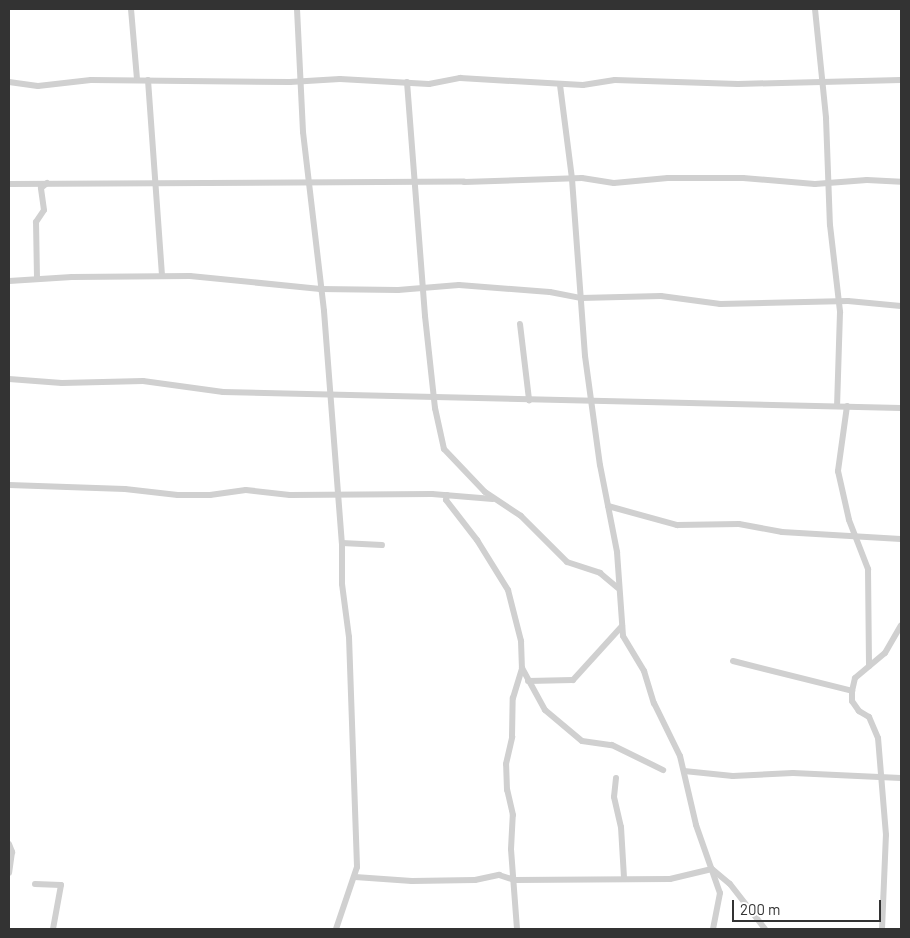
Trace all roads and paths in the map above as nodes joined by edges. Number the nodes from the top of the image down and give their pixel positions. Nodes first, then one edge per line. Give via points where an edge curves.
1 (131, 9) edge
2 (297, 9) edge
3 (815, 9) edge
4 (136, 79) junction
5 (148, 80) junction
6 (901, 80) edge
7 (301, 81) junction
8 (9, 82) edge
9 (407, 82) junction
10 (823, 82) junction
11 (560, 85) junction
12 (415, 180) junction
13 (572, 180) junction
14 (307, 182) junction
15 (829, 182) junction
16 (901, 182) edge
17 (47, 183) junction
18 (9, 184) edge
19 (156, 184) junction
20 (162, 276) junction
21 (37, 278) junction
22 (9, 281) edge
23 (320, 289) junction
24 (424, 289) junction
25 (581, 298) junction
26 (839, 302) junction
27 (901, 306) edge
28 (520, 324) dead end
29 (9, 378) edge
30 (330, 394) junction
31 (434, 397) junction
32 (592, 399) junction
33 (529, 400) junction
34 (837, 406) junction
35 (847, 406) junction
36 (901, 408) edge
37 (9, 485) edge
38 (447, 494) junction
39 (338, 496) junction
40 (497, 500) junction
41 (608, 506) junction
42 (854, 535) junction
43 (901, 540) edge
44 (342, 543) junction
45 (382, 545) dead end
46 (618, 588) junction
47 (901, 625) edge
48 (622, 626) junction
49 (733, 662) dead end
50 (869, 666) junction
51 (522, 668) junction
52 (528, 681) junction
53 (852, 691) junction
54 (663, 770) dead end
55 (684, 772) junction
56 (882, 775) junction
57 (616, 778) dead end
58 (901, 778) edge
59 (9, 844) edge
60 (712, 869) junction
61 (9, 873) edge
62 (355, 877) junction
63 (624, 877) junction
64 (514, 880) junction
65 (35, 884) dead end
66 (53, 929) edge
67 (336, 929) edge
68 (518, 929) edge
69 (713, 929) edge
70 (765, 929) edge
71 (882, 929) edge

1 - 4 street
2 - 7 street
3 - 10 street
4 - 5 street
4 - 8 street via 38,86
5 - 7 street
5 - 19 street
6 - 10 street
7 - 9 street
7 - 14 street
9 - 11 street via 439,83 460,78
9 - 12 street
10 - 11 street via 738,84 635,80
10 - 15 street
11 - 13 street
12 - 13 street
12 - 14 street
12 - 24 street
13 - 15 street via 590,178 614,184 668,178
13 - 25 street
14 - 19 street
14 - 23 street
15 - 16 street
15 - 26 street
17 - 18 street
17 - 19 street
17 - 21 street via 41,188 44,210 36,222
19 - 20 street
20 - 21 street
20 - 23 street
21 - 22 street
23 - 24 street
23 - 30 street
24 - 25 street via 459,285 550,292
24 - 31 street
25 - 26 street via 670,296 720,304
25 - 32 street
26 - 27 street
26 - 34 street
28 - 33 street
29 - 30 street via 54,383 143,381 193,391
30 - 31 street
30 - 39 street
31 - 33 street
31 - 40 street via 444,449 462,470
32 - 33 street
32 - 34 street
32 - 41 street
34 - 35 street
35 - 36 street
35 - 42 street via 838,471
37 - 39 street via 125,489 178,495 246,490
38 - 39 street
38 - 40 street
38 - 51 street via 446,500 477,540 508,590 521,641
39 - 44 street
40 - 46 street via 521,516 567,562 600,573
41 - 42 street via 677,525 739,524 782,532
41 - 46 street via 617,552
42 - 43 street
42 - 50 street via 868,569
44 - 45 street
44 - 62 street via 342,584 349,630
46 - 48 street
47 - 50 street via 886,653
48 - 52 street via 573,680
48 - 55 street via 624,642 644,672 654,703 676,744
49 - 53 street
50 - 53 street via 855,678
51 - 52 street
51 - 64 street via 513,698 512,737 506,764 507,790 513,815 511,849
52 - 54 street via 545,710 577,738 612,745
53 - 56 street via 852,700 859,711 869,717 878,738
55 - 56 street via 733,776 792,773
55 - 60 street via 696,825
56 - 58 street
56 - 71 street via 886,835
57 - 63 street via 614,797 621,828
59 - 61 street via 12,852
60 - 63 street via 676,878
60 - 69 street via 720,893
60 - 70 street via 730,884
62 - 64 street via 445,881 498,875
62 - 67 street
63 - 64 street
64 - 68 street
65 - 66 street via 60,886

